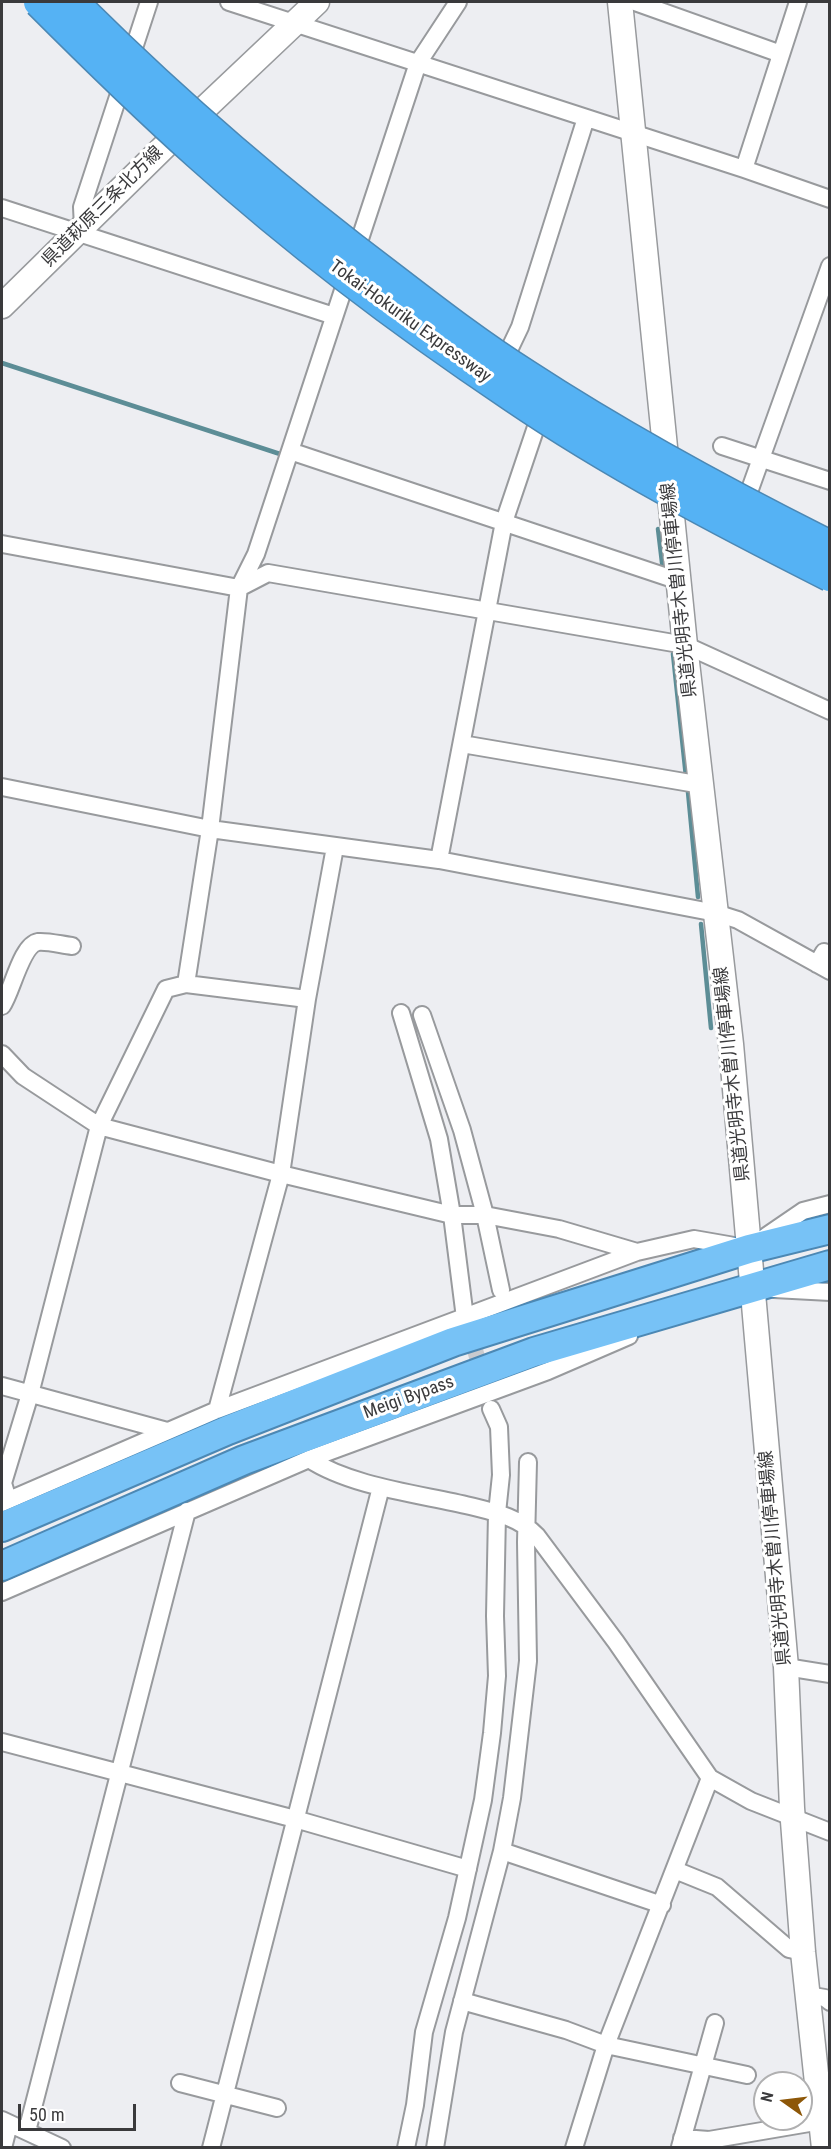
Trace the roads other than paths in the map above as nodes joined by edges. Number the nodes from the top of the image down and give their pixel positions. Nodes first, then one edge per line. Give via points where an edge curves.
1 (39, 2) edge
2 (73, 2) edge
3 (149, 2) edge
4 (229, 2) edge
5 (317, 2) edge
6 (458, 2) edge
7 (620, 2) edge
8 (635, 2) edge
9 (798, 2) edge
10 (295, 23) junction
11 (781, 54) junction
12 (418, 63) junction
13 (586, 118) junction
14 (634, 133) junction
15 (744, 169) junction
16 (830, 199) edge
17 (2, 208) edge
18 (80, 230) junction
19 (830, 266) edge
20 (2, 306) edge
21 (334, 316) junction
22 (510, 348) dead end
23 (536, 427) dead end
24 (722, 446) dead end
25 (290, 451) junction
26 (762, 458) junction
27 (830, 481) edge
28 (749, 492) dead end
29 (504, 522) junction
30 (2, 544) edge
31 (830, 546) edge
32 (830, 576) edge
33 (679, 581) junction
34 (239, 588) junction
35 (487, 610) junction
36 (685, 645) junction
37 (830, 711) edge
38 (462, 744) junction
39 (702, 785) junction
40 (2, 787) edge
41 (210, 830) junction
42 (335, 847) junction
43 (439, 860) junction
44 (716, 913) junction
45 (72, 946) dead end
46 (825, 964) edge
47 (186, 984) junction
48 (307, 999) junction
49 (2, 1006) edge
50 (401, 1013) dead end
51 (422, 1015) dead end
52 (2, 1054) edge
53 (99, 1126) junction
54 (281, 1174) junction
55 (830, 1204) edge
56 (452, 1215) junction
57 (485, 1215) junction
58 (830, 1229) edge
59 (749, 1248) junction
60 (637, 1252) junction
61 (830, 1265) edge
62 (752, 1288) junction
63 (501, 1290) dead end
64 (830, 1292) edge
65 (709, 1300) junction
66 (464, 1310) tunnel mouth
67 (2, 1386) edge
68 (30, 1394) junction
69 (491, 1409) dead end
70 (217, 1410) junction
71 (167, 1431) junction
72 (309, 1459) junction
73 (528, 1462) dead end
74 (381, 1487) junction
75 (5, 1501) edge
76 (187, 1511) junction
77 (497, 1513) junction
78 (526, 1525) junction
79 (2, 1527) edge
80 (2, 1566) edge
81 (2, 1592) edge
82 (786, 1667) junction
83 (830, 1674) edge
84 (2, 1742) edge
85 (120, 1773) junction
86 (710, 1778) junction
87 (792, 1818) junction
88 (295, 1820) junction
89 (830, 1832) edge
90 (502, 1851) junction
91 (468, 1869) junction
92 (675, 1870) junction
93 (662, 1905) junction
94 (803, 1952) junction
95 (807, 1995) junction
96 (462, 2001) junction
97 (830, 2002) edge
98 (715, 2023) dead end
99 (606, 2045) junction
100 (703, 2067) junction
101 (747, 2075) dead end
102 (180, 2083) dead end
103 (823, 2088) edge
104 (224, 2094) junction
105 (277, 2108) dead end
106 (821, 2121) junction
107 (5, 2122) edge
108 (27, 2131) junction
109 (681, 2143) edge
110 (437, 2147) edge
111 (3, 2148) edge
112 (62, 2148) edge
113 (211, 2148) edge
114 (406, 2148) edge
115 (574, 2148) edge
116 (824, 2148) edge

1 - 32 highway, Tokai-Hokuriku Expressway, bridge via 200,156 296,237 407,322 513,397 625,467
2 - 31 highway, Tokai-Hokuriku Expressway, bridge via 212,132 312,218 421,301 525,374 631,440 748,506
3 - 18 street via 82,207
4 - 10 street
5 - 10 main road, 県道萩原三条北方線
6 - 12 street
7 - 14 main road, 県道光明寺木曽川停車場線
8 - 11 street
9 - 11 street
10 - 12 street
10 - 18 main road, 県道萩原三条北方線
11 - 15 street
12 - 13 street
12 - 21 street
13 - 14 street
13 - 22 street
14 - 15 street
14 - 33 main road, 県道光明寺木曽川停車場線
15 - 16 street
17 - 18 street
18 - 20 main road, 県道萩原三条北方線
18 - 21 street
19 - 26 street
21 - 25 street
23 - 29 street
24 - 26 street
25 - 29 street
25 - 34 street via 256,554
26 - 27 street
26 - 28 street
29 - 33 street
29 - 35 street
30 - 34 street
33 - 36 main road, 県道光明寺木曽川停車場線
34 - 35 street via 268,573
34 - 41 street
35 - 36 street
35 - 38 street
36 - 37 street
36 - 39 main road, 県道光明寺木曽川停車場線
38 - 39 street
38 - 43 street
39 - 44 main road, 県道光明寺木曽川停車場線
40 - 41 street
41 - 42 street
41 - 47 street
42 - 43 street
42 - 48 street
43 - 44 street
44 - 46 street
44 - 59 main road, 県道光明寺木曽川停車場線
45 - 49 street via 39,942 31,945
47 - 48 street
47 - 53 street via 166,989
48 - 54 street
50 - 56 street via 439,1139
51 - 57 street via 462,1130
52 - 53 street via 23,1076
53 - 54 street
53 - 68 street
54 - 56 street
54 - 70 street
55 - 59 street via 803,1211
56 - 57 street
56 - 66 street
57 - 60 street via 559,1229
57 - 63 street
58 - 59 highway, Meigi Bypass
59 - 60 street via 694,1239
59 - 62 main road, 県道光明寺木曽川停車場線
59 - 79 highway, Meigi Bypass via 453,1342 228,1430
60 - 70 street
61 - 62 highway, Meigi Bypass
62 - 64 street
62 - 65 highway, Meigi Bypass
62 - 82 main road, 県道光明寺木曽川停車場線
65 - 72 street via 548,1371
65 - 80 highway, Meigi Bypass via 534,1352 244,1460
67 - 68 street
68 - 71 street
68 - 75 street via 3,1482
69 - 77 street via 499,1427 501,1475
70 - 71 street
71 - 75 street
72 - 74 street via 323,1468
72 - 76 street
73 - 78 street
74 - 77 street
74 - 88 street
76 - 81 street
76 - 85 street
77 - 78 street
77 - 91 street via 496,1688 483,1800
78 - 86 street via 616,1641
78 - 90 street via 528,1661
82 - 83 street
82 - 87 main road, 県道光明寺木曽川停車場線
84 - 85 street
85 - 88 street
85 - 108 street
86 - 87 street
86 - 92 street
87 - 89 street
87 - 94 main road, 県道光明寺木曽川停車場線
88 - 91 street
88 - 104 street
90 - 93 street
90 - 96 street
91 - 114 street via 424,2032
92 - 93 street
92 - 94 street via 717,1887 789,1949
93 - 99 street
94 - 95 main road, 県道光明寺木曽川停車場線
95 - 97 street
95 - 103 main road, 県道光明寺木曽川停車場線
96 - 99 street
96 - 110 street
98 - 100 street
99 - 100 street
99 - 115 street
100 - 101 street
100 - 109 street
102 - 104 street
103 - 106 main road, 県道光明寺木曽川停車場線
104 - 105 street
104 - 113 street
106 - 109 street
106 - 116 main road, 県道光明寺木曽川停車場線
107 - 108 street
107 - 111 street
108 - 112 street

